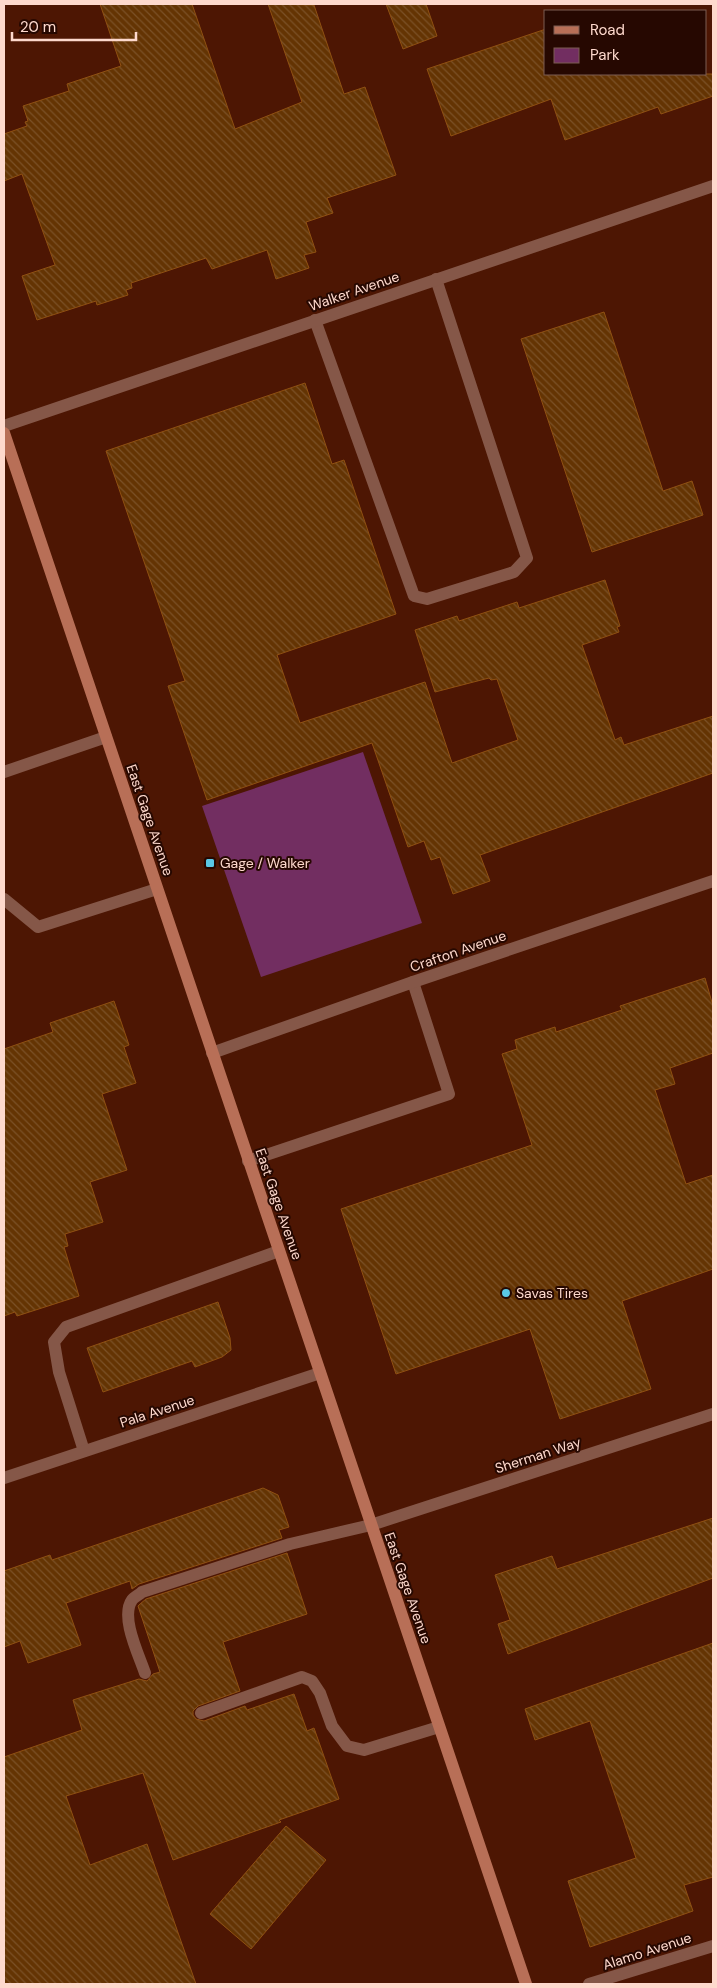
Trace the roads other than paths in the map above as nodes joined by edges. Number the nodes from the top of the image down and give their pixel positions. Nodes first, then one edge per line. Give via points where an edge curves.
1 (713, 186) edge
2 (436, 279) junction
3 (315, 320) junction
4 (4, 426) edge
5 (4, 433) edge
6 (106, 738) junction
7 (4, 772) edge
8 (713, 881) edge
9 (157, 889) junction
10 (4, 900) edge
11 (412, 982) junction
12 (212, 1053) junction
13 (248, 1161) junction
14 (278, 1250) junction
15 (320, 1373) junction
16 (713, 1414) edge
17 (84, 1451) junction
18 (4, 1478) edge
19 (372, 1525) junction
20 (145, 1673) dead end
21 (201, 1713) dead end
22 (439, 1727) junction
23 (713, 1946) edge
24 (526, 1984) edge
25 (589, 1984) edge

1 - 2 street, Walker Avenue
2 - 3 street, Walker Avenue
2 - 3 street via 527,558 514,572 427,600 414,596
3 - 4 street, Walker Avenue
5 - 6 main road, East Gage Avenue
6 - 7 street
6 - 9 main road, East Gage Avenue
8 - 11 street, Crafton Avenue
9 - 10 street via 38,927
9 - 12 main road, East Gage Avenue
11 - 12 street, Crafton Avenue
11 - 13 street via 449,1094
12 - 13 main road, East Gage Avenue
13 - 14 main road, East Gage Avenue
14 - 15 main road, East Gage Avenue
14 - 17 street via 66,1327 54,1342 59,1372
15 - 17 street, Pala Avenue
15 - 19 main road, East Gage Avenue
16 - 19 street, Sherman Way
17 - 18 street, Pala Avenue
19 - 20 street, Sherman Way via 290,1544 142,1592 132,1600 127,1613
19 - 22 main road, East Gage Avenue
21 - 22 street via 302,1677 312,1681 320,1692 332,1726 347,1746 364,1750
22 - 24 main road, East Gage Avenue
23 - 25 street, Alamo Avenue

